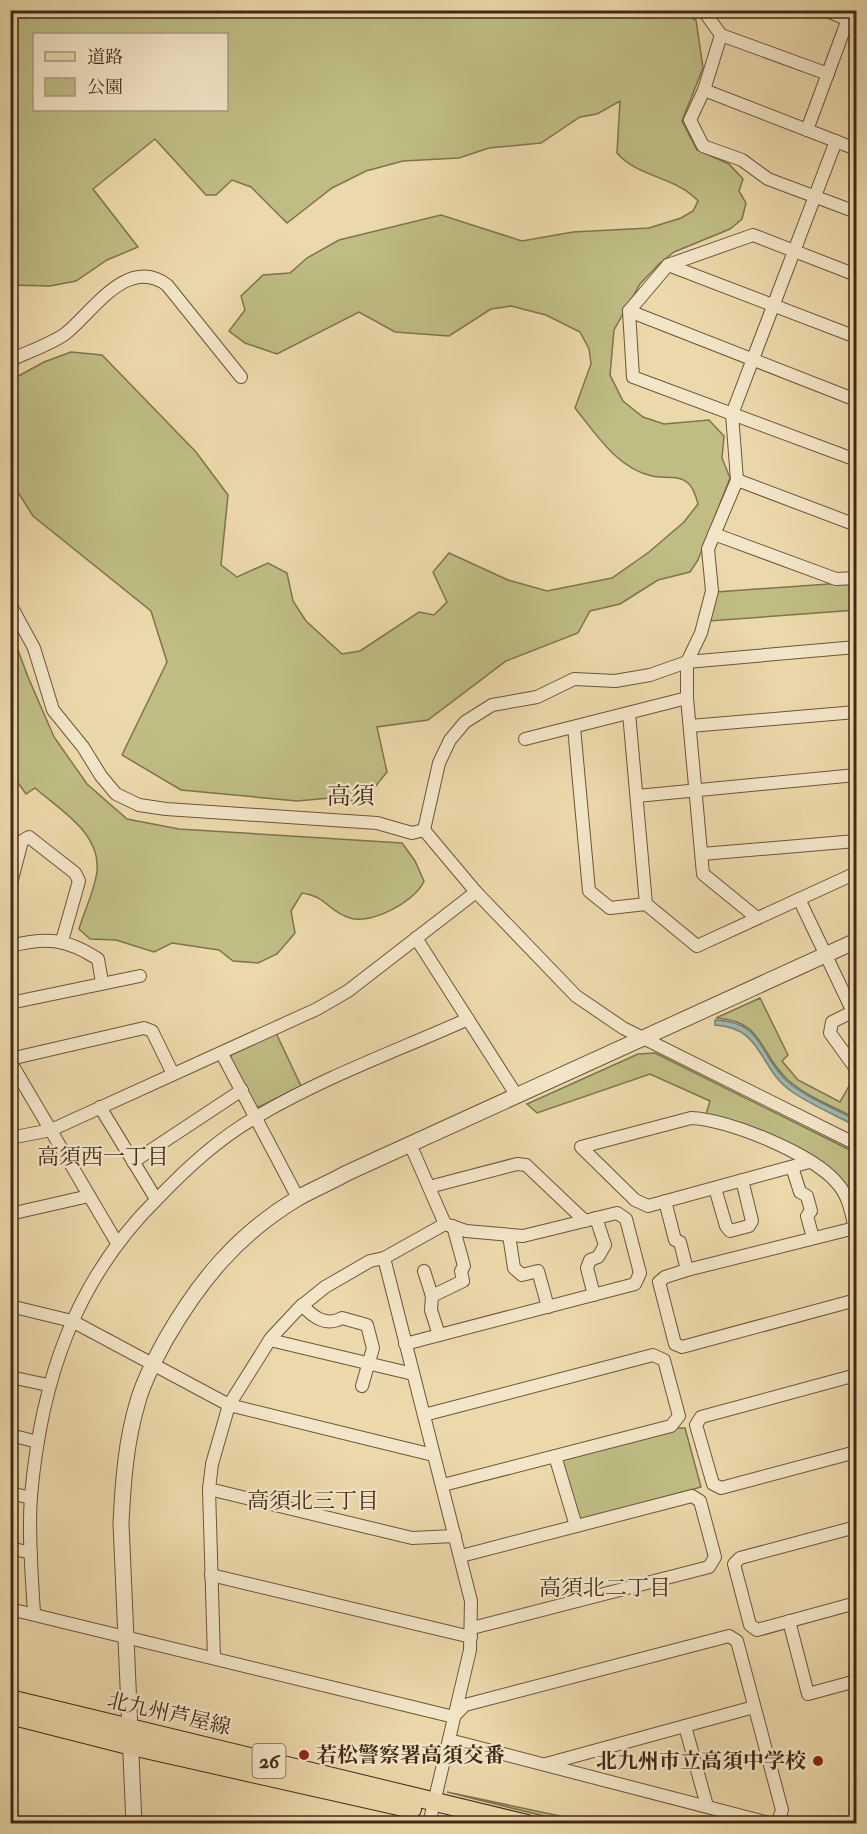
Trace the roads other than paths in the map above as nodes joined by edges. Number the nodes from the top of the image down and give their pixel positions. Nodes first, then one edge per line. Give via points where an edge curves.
1 (703, 10) edge
2 (825, 10) edge
3 (852, 21) edge
4 (721, 35) junction
5 (828, 74) junction
6 (704, 90) junction
7 (807, 130) junction
8 (836, 141) junction
9 (856, 149) edge
10 (814, 196) junction
11 (856, 212) edge
12 (793, 251) junction
13 (668, 265) junction
14 (856, 275) edge
15 (773, 305) junction
16 (629, 310) junction
17 (856, 337) edge
18 (10, 360) edge
19 (753, 360) junction
20 (241, 376) dead end
21 (856, 400) edge
22 (732, 414) junction
23 (856, 460) edge
24 (737, 480) junction
25 (856, 525) edge
26 (714, 534) junction
27 (856, 578) edge
28 (10, 604) edge
29 (856, 647) edge
30 (687, 662) junction
31 (687, 698) junction
32 (856, 712) edge
33 (629, 713) junction
34 (690, 726) junction
35 (574, 727) junction
36 (525, 739) dead end
37 (856, 775) edge
38 (696, 790) junction
39 (637, 796) junction
40 (424, 830) junction
41 (856, 841) edge
42 (702, 854) junction
43 (856, 873) edge
44 (10, 887) edge
45 (477, 892) junction
46 (799, 899) junction
47 (646, 904) junction
48 (757, 918) junction
49 (416, 938) junction
50 (63, 941) junction
51 (856, 941) edge
52 (11, 945) edge
53 (826, 955) junction
54 (140, 976) dead end
55 (102, 982) junction
56 (10, 1003) edge
57 (855, 1011) edge
58 (468, 1019) junction
59 (646, 1038) junction
60 (222, 1054) junction
61 (10, 1060) edge
62 (856, 1069) edge
63 (173, 1074) junction
64 (242, 1090) junction
65 (517, 1096) junction
66 (100, 1107) junction
67 (257, 1116) junction
68 (51, 1130) junction
69 (10, 1138) edge
70 (410, 1144) junction
71 (856, 1144) edge
72 (134, 1162) junction
73 (809, 1162) junction
74 (792, 1167) junction
75 (742, 1180) junction
76 (429, 1187) junction
77 (715, 1188) junction
78 (89, 1196) junction
79 (298, 1198) junction
80 (156, 1199) junction
81 (665, 1201) junction
82 (10, 1214) edge
83 (591, 1219) junction
84 (449, 1225) junction
85 (856, 1231) edge
86 (509, 1235) junction
87 (813, 1238) junction
88 (117, 1243) junction
89 (384, 1258) junction
90 (687, 1270) junction
91 (424, 1271) dead end
92 (594, 1295) junction
93 (432, 1296) junction
94 (856, 1300) edge
95 (302, 1305) junction
96 (10, 1306) edge
97 (548, 1307) junction
98 (72, 1321) junction
99 (439, 1335) junction
100 (270, 1340) junction
101 (405, 1344) junction
102 (153, 1363) junction
103 (369, 1363) junction
104 (413, 1374) junction
105 (856, 1376) edge
106 (10, 1377) edge
107 (48, 1385) junction
108 (362, 1386) dead end
109 (229, 1405) junction
110 (424, 1415) junction
111 (10, 1435) edge
112 (38, 1442) junction
113 (856, 1452) edge
114 (433, 1455) junction
115 (555, 1456) junction
116 (443, 1485) junction
117 (209, 1490) junction
118 (10, 1493) edge
119 (31, 1498) junction
120 (576, 1526) junction
121 (856, 1527) edge
122 (455, 1536) junction
123 (10, 1548) edge
124 (31, 1553) junction
125 (461, 1556) junction
126 (212, 1575) junction
127 (856, 1603) edge
128 (10, 1609) edge
129 (34, 1614) junction
130 (789, 1621) junction
131 (472, 1632) junction
132 (126, 1637) junction
133 (214, 1658) junction
134 (856, 1681) edge
135 (10, 1699) edge
136 (754, 1707) junction
137 (10, 1714) edge
138 (454, 1717) junction
139 (685, 1726) junction
140 (132, 1737) junction
141 (449, 1740) junction
142 (545, 1764) junction
143 (707, 1806) junction
144 (431, 1813) edge
145 (134, 1824) edge
146 (472, 1824) edge
147 (527, 1824) edge
148 (773, 1824) edge
149 (777, 1824) edge

1 - 4 street
2 - 3 street
3 - 5 street
4 - 5 street
4 - 6 street
5 - 7 street
6 - 7 street
6 - 10 street via 690,120 703,146 742,160 768,179
7 - 8 street
8 - 9 street
8 - 10 street
10 - 11 street
10 - 12 street
12 - 13 street via 753,235
12 - 14 street
12 - 15 street
13 - 15 street
13 - 16 street
15 - 17 street
15 - 19 street
16 - 19 street
16 - 22 street via 633,377
18 - 20 street via 62,336 116,286 146,277 167,285
19 - 21 street
19 - 22 street
22 - 23 street
22 - 24 street
24 - 25 street
24 - 26 street
26 - 27 street via 836,579
26 - 30 street via 708,549 712,591 701,633
28 - 40 street via 34,648 53,710 116,794 139,805 376,823 412,833
29 - 30 street
30 - 31 street
30 - 40 street via 650,675 615,681 574,679 537,697 499,703 475,715 457,729 439,762
31 - 33 street
31 - 34 street
32 - 34 street
33 - 35 street
33 - 39 street
34 - 38 street
35 - 36 street
35 - 47 street via 589,891 610,908
37 - 38 street
38 - 39 street
38 - 42 street
39 - 47 street
40 - 45 street
41 - 42 street
42 - 48 street via 704,874
43 - 46 street
44 - 50 street via 22,841 29,837 75,873 79,881
45 - 49 street
45 - 59 street via 567,988 623,1028
46 - 48 street
46 - 53 street
47 - 48 street via 697,946
49 - 58 street
49 - 60 street via 348,991
50 - 52 street via 33,940
50 - 55 street via 98,959
51 - 53 street
53 - 57 street
53 - 59 street
54 - 55 street
55 - 56 street
57 - 62 street via 832,1022 830,1033
58 - 65 street
58 - 67 street via 297,1094
59 - 65 street
59 - 71 street
60 - 63 street
60 - 64 street
61 - 63 street via 144,1028 152,1031
61 - 68 street
63 - 66 street
64 - 67 street
64 - 72 street
65 - 70 street
66 - 68 street
66 - 72 street
67 - 79 street
67 - 80 street via 211,1147
68 - 69 street
68 - 78 street
70 - 76 street
70 - 79 street
72 - 80 street
73 - 74 street
73 - 81 street via 771,1141 705,1118 691,1118 581,1148 635,1200 648,1206
73 - 85 street via 838,1183 848,1201
74 - 75 street
74 - 87 street via 800,1192 807,1196
75 - 77 street
75 - 77 street via 752,1221 749,1226 730,1231
76 - 83 street via 526,1165
76 - 84 street
77 - 81 street
78 - 82 street
78 - 88 street
79 - 102 street via 246,1236 212,1269 186,1304
80 - 88 street
81 - 90 street
83 - 86 street via 523,1236
83 - 92 street via 605,1245 587,1268
83 - 92 street via 617,1213 626,1219 640,1273 635,1284
84 - 86 street via 466,1231
84 - 89 street
84 - 93 street via 464,1266 463,1281
85 - 87 street
86 - 97 street via 514,1268 522,1275 537,1271
87 - 90 street
88 - 98 street via 100,1266
89 - 95 street via 370,1261
89 - 101 street
90 - 94 street via 659,1282 675,1344 682,1347
91 - 93 street
92 - 97 street
93 - 99 street via 431,1310
95 - 100 street
95 - 103 street via 315,1318 334,1323 342,1318 367,1325 373,1348
96 - 98 street
97 - 99 street
98 - 102 street
98 - 107 street
99 - 101 street
100 - 103 street
100 - 109 street
101 - 104 street
102 - 109 street
102 - 132 street via 138,1400 123,1479
103 - 104 street
103 - 108 street
104 - 110 street
105 - 113 street via 701,1417 696,1425 713,1484 721,1488
106 - 107 street
107 - 112 street
109 - 114 street
109 - 117 street via 212,1464
110 - 114 street
110 - 115 street via 653,1355 664,1360 679,1416 671,1426
111 - 112 street
112 - 119 street
114 - 116 street
115 - 116 street
115 - 120 street
116 - 122 street
117 - 122 street via 412,1538
117 - 126 street
118 - 119 street
119 - 124 street
120 - 125 street
120 - 131 street via 692,1496 700,1501 715,1557 709,1567
121 - 130 street via 740,1558 734,1564 750,1624 757,1630
122 - 125 street
123 - 124 street
124 - 129 street
125 - 131 street via 471,1601
126 - 131 street
126 - 133 street
127 - 130 street
128 - 129 street
129 - 132 street
130 - 134 street via 808,1694
131 - 138 street
132 - 133 street
132 - 140 street
133 - 138 street
135 - 140 main road, 北九州芦屋線 / 26
136 - 138 street via 737,1641 729,1636 465,1705
136 - 139 street
136 - 149 street via 782,1810
137 - 140 main road, 北九州芦屋線 / 26
138 - 141 street
139 - 142 street
139 - 143 street
140 - 144 main road, 北九州芦屋線 / 26
140 - 145 street
141 - 142 street
141 - 144 street
142 - 143 street
143 - 148 street
144 - 146 main road, 北九州芦屋線 / 26
144 - 147 main road, 北九州芦屋線 / 26

